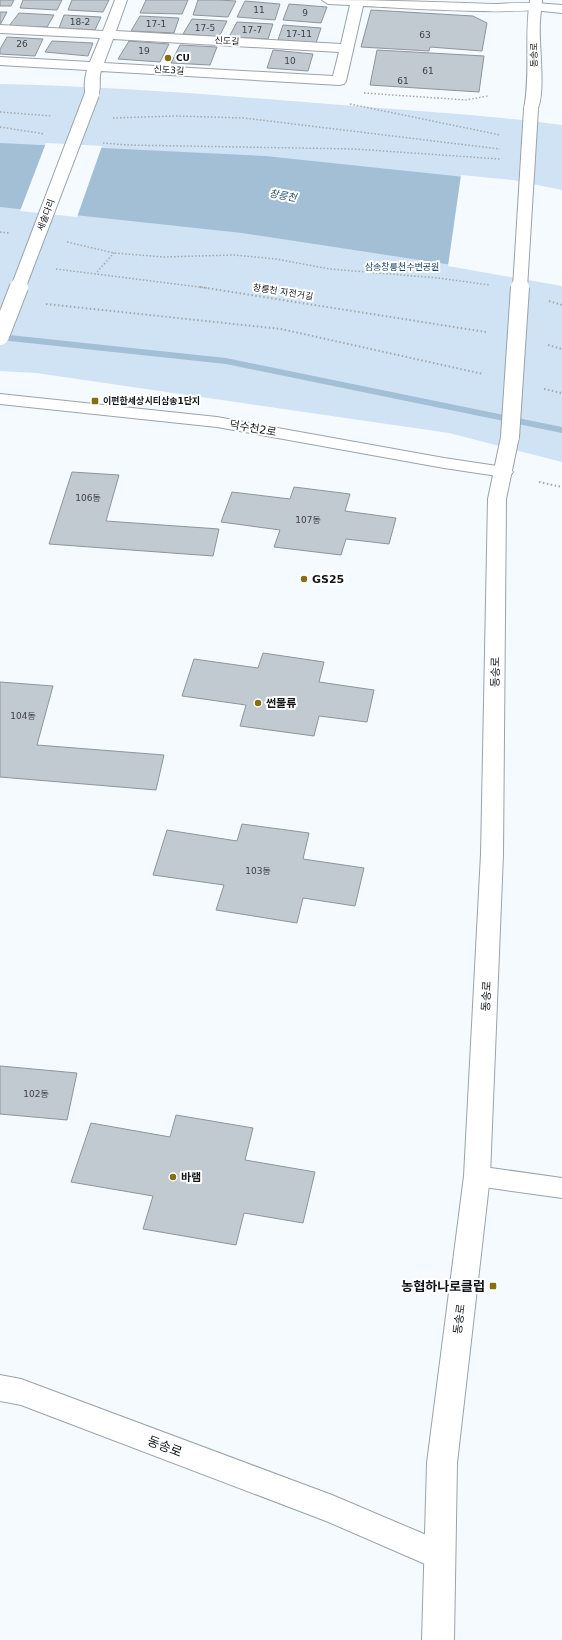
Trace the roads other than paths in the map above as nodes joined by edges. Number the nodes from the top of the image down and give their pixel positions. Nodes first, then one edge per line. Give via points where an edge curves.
1 (121, 0) edge
2 (328, 0) edge
3 (358, 1) edge
4 (536, 4) edge
5 (562, 9) edge
6 (0, 29) edge
7 (109, 34) junction
8 (346, 48) junction
9 (0, 61) edge
10 (94, 71) junction
11 (0, 72) edge
12 (0, 336) edge
13 (0, 399) edge
14 (504, 472) junction
15 (477, 1176) junction
16 (562, 1188) edge
17 (0, 1388) edge
18 (439, 1555) junction
19 (438, 1640) edge

1 - 7 street
2 - 3 street
3 - 4 street via 497,8
3 - 8 street
4 - 5 lane
4 - 14 street, 동송로, bridge via 533,22 534,94 510,437
6 - 7 street, 신도길
7 - 8 street, 신도길
7 - 10 street
8 - 10 street, 신도3길 via 339,81
9 - 10 street, 신도3길
10 - 11 street, 신도3길
10 - 12 street, 세솔다리, bridge via 92,94
13 - 14 street, 덕수천2로 via 217,422
14 - 15 street, 동송로 via 497,499 492,854
15 - 16 lane
15 - 18 street, 동송로 via 442,1463
17 - 18 street, 동송로 via 21,1392 332,1509
18 - 19 street, 동송로

